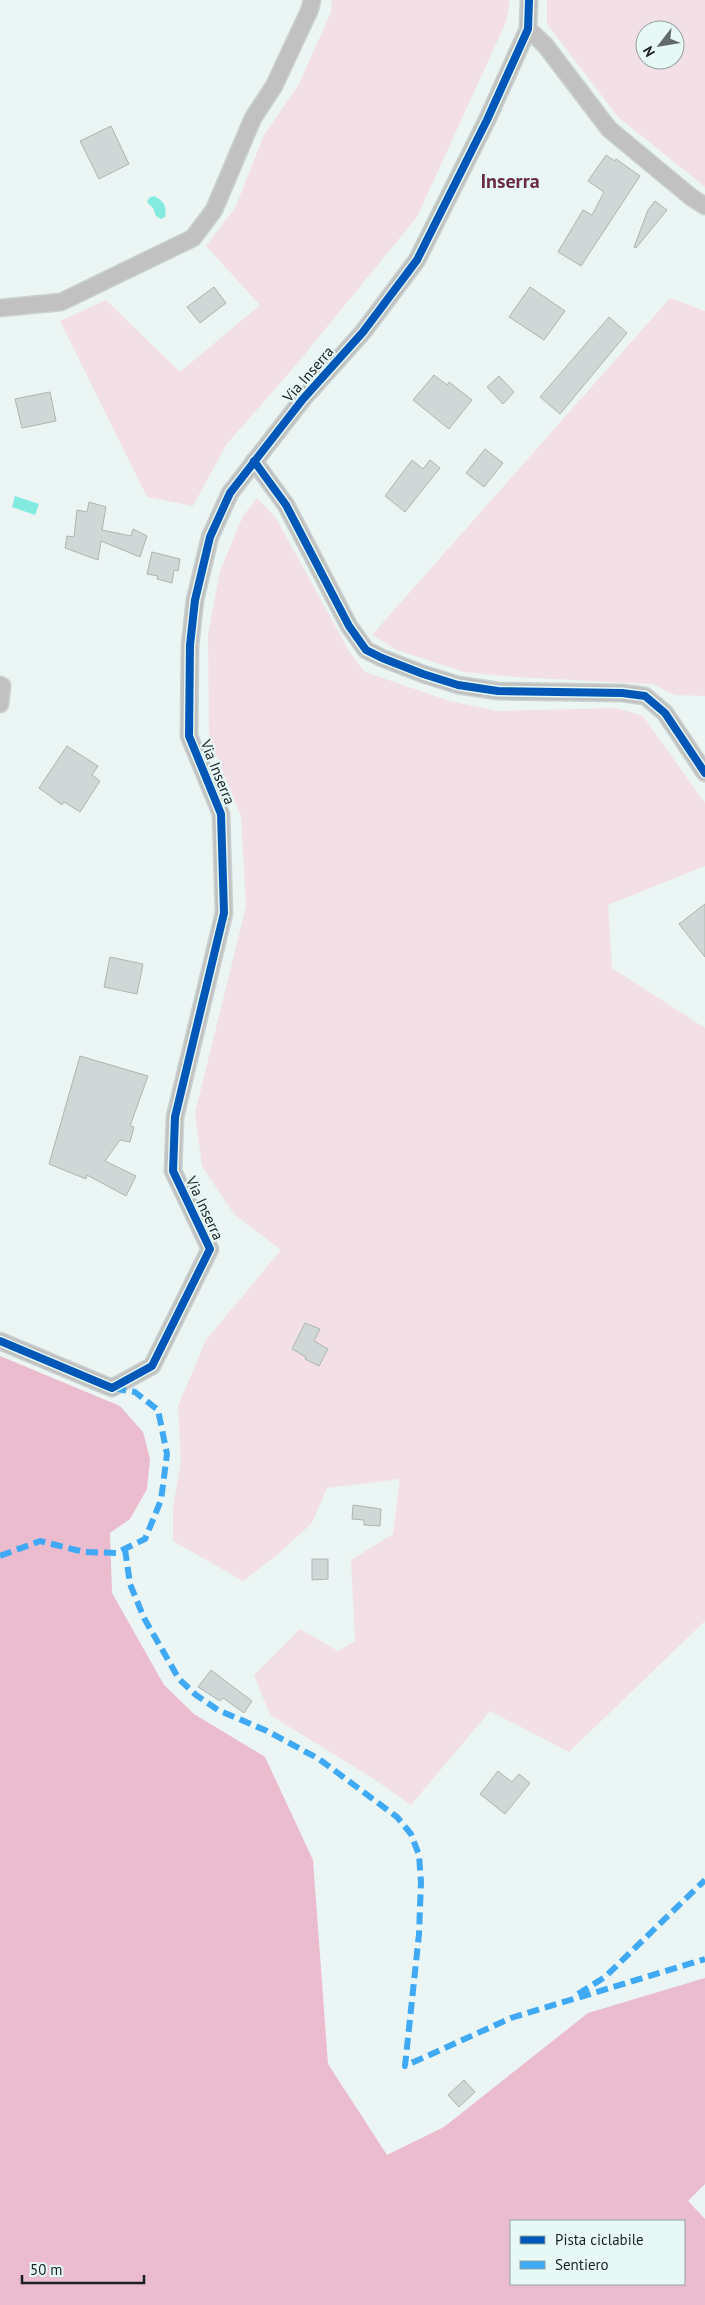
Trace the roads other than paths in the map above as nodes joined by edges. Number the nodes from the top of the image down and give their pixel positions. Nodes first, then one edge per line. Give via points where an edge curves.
1 (312, 0) edge
2 (529, 0) edge
3 (528, 29) junction
4 (705, 206) edge
5 (0, 308) edge
6 (254, 461) junction
7 (0, 685) edge
8 (0, 704) edge
9 (705, 773) edge
10 (0, 1341) edge

1 - 5 street via 274,86 253,118 214,210 193,238 61,302
2 - 3 street, Via Inserra
3 - 4 street via 545,45 610,129
3 - 6 street, Via Inserra via 417,260 363,332 303,399
6 - 9 street via 286,506 349,626 366,650 458,685 498,691 645,696 664,713
6 - 10 street, Via Inserra via 230,493 210,537 195,600 190,645 189,736 221,814 224,913 175,1117 173,1171 210,1249 152,1366 112,1388
7 - 8 street

